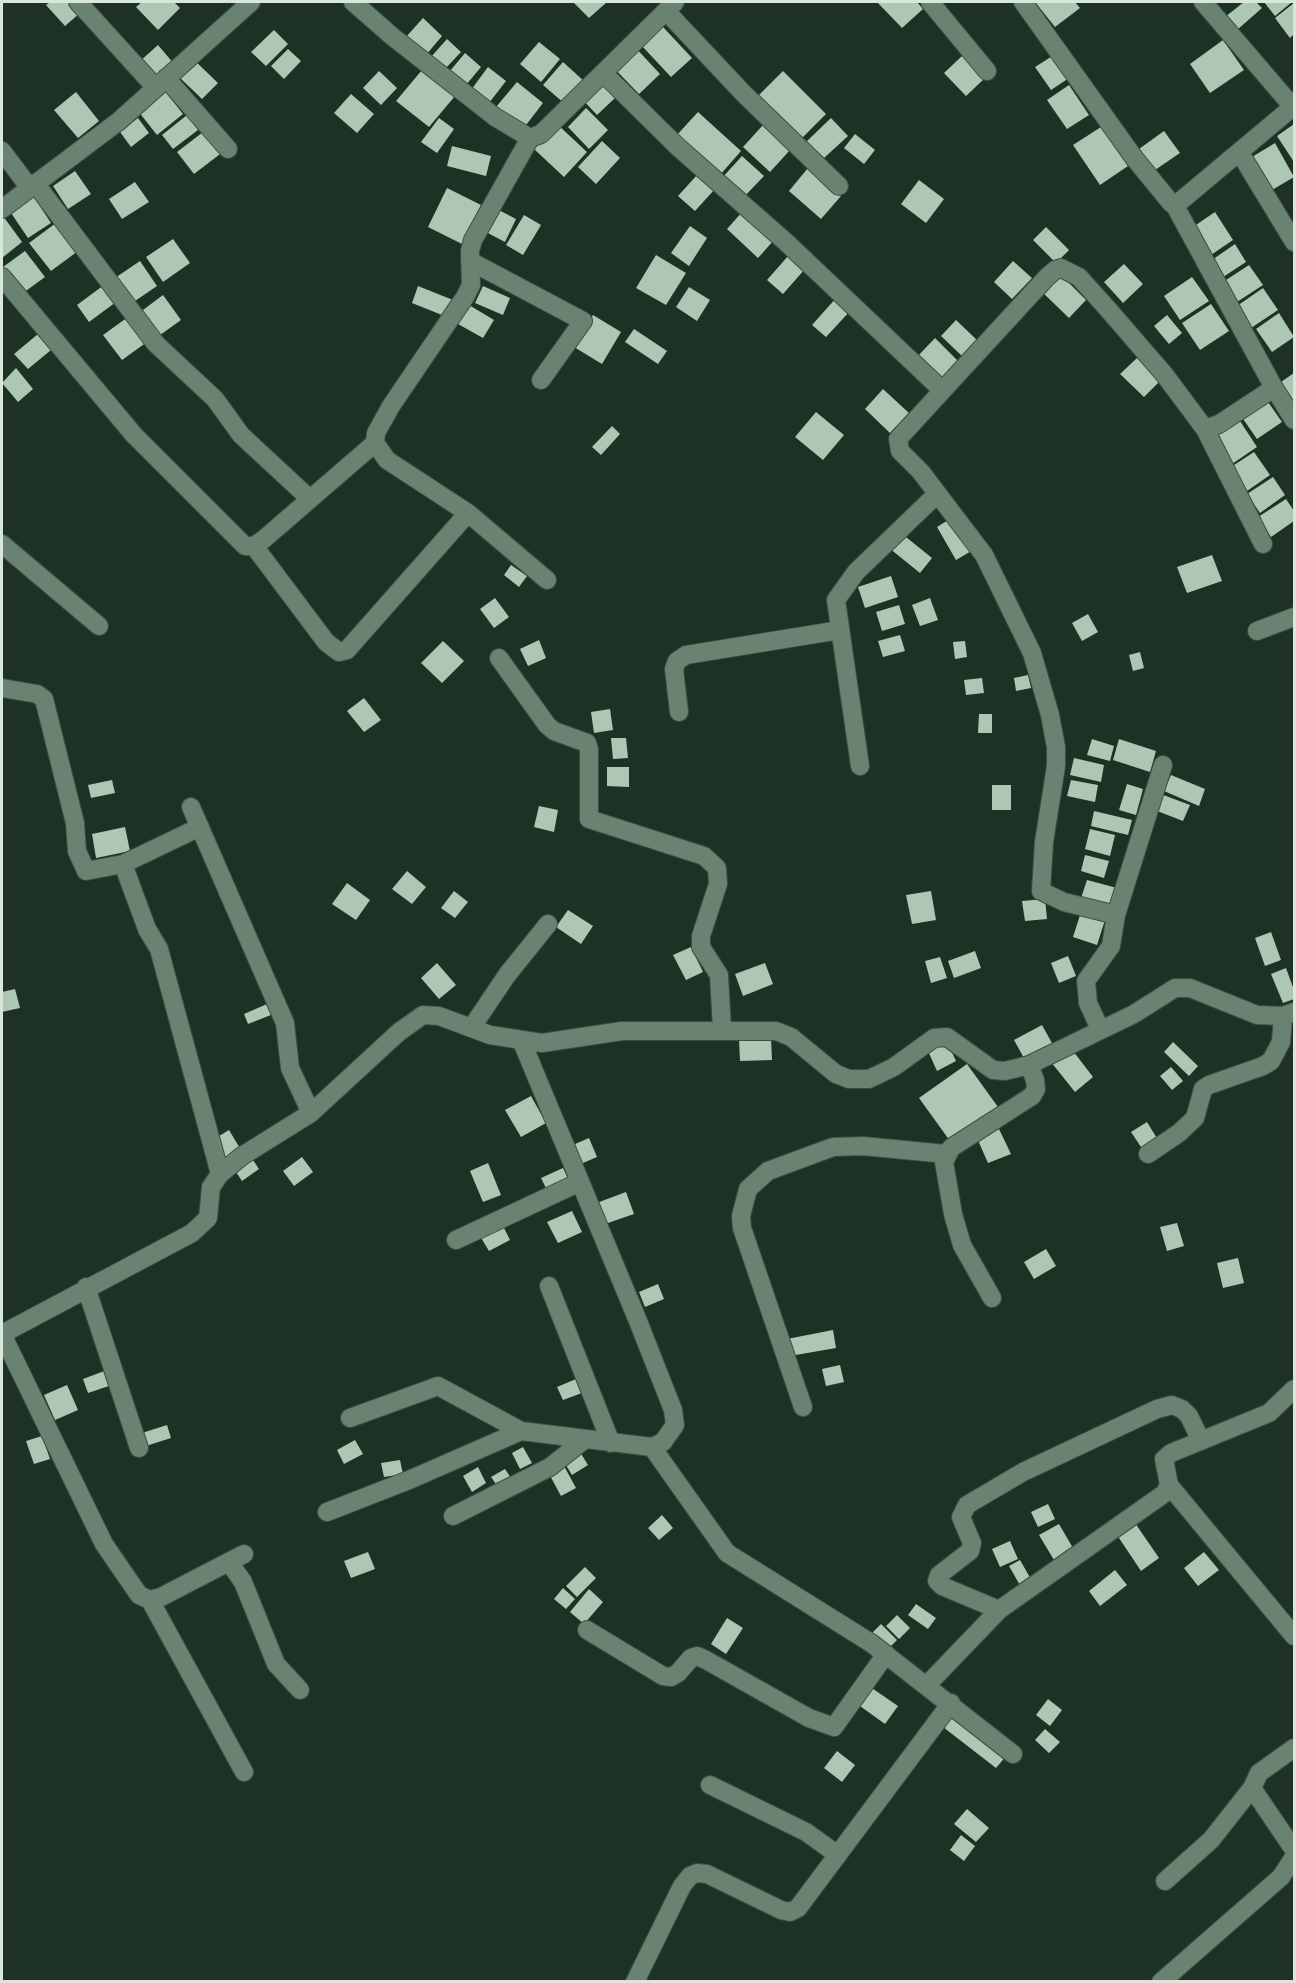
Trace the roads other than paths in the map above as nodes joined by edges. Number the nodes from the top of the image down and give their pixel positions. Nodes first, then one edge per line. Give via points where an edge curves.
1 (78, 2) edge
2 (251, 2) edge
3 (353, 2) edge
4 (930, 2) edge
5 (1023, 2) edge
6 (1203, 2) edge
7 (670, 6) edge
8 (987, 71) dead end
9 (603, 73) junction
10 (161, 83) junction
11 (1294, 106) edge
12 (530, 138) junction
13 (228, 149) dead end
14 (2, 151) edge
15 (1240, 153) junction
16 (32, 185) junction
17 (839, 186) dead end
18 (1174, 204) junction
19 (2, 209) edge
20 (1294, 242) edge
21 (470, 261) junction
22 (2, 277) edge
23 (541, 380) dead end
24 (1274, 388) junction
25 (942, 390) junction
26 (1294, 420) edge
27 (1205, 429) junction
28 (375, 443) junction
29 (936, 495) junction
30 (310, 499) junction
31 (468, 513) junction
32 (2, 544) edge
33 (1263, 544) dead end
34 (254, 546) junction
35 (547, 580) dead end
36 (1294, 617) edge
37 (99, 626) dead end
38 (840, 630) junction
39 (1257, 631) dead end
40 (499, 658) dead end
41 (2, 688) edge
42 (679, 712) dead end
43 (1163, 765) dead end
44 (860, 766) dead end
45 (191, 807) dead end
46 (200, 827) junction
47 (123, 864) junction
48 (1116, 915) junction
49 (548, 924) dead end
50 (1289, 1014) edge
51 (471, 1027) junction
52 (1100, 1029) junction
53 (722, 1030) junction
54 (522, 1042) junction
55 (1029, 1065) junction
56 (311, 1113) junction
57 (946, 1154) junction
58 (1148, 1154) dead end
59 (219, 1174) junction
60 (580, 1182) junction
61 (456, 1240) dead end
62 (549, 1286) dead end
63 (86, 1287) junction
64 (992, 1298) dead end
65 (2, 1334) edge
66 (1294, 1389) edge
67 (803, 1407) dead end
68 (350, 1418) dead end
69 (521, 1431) junction
70 (584, 1440) junction
71 (1201, 1441) junction
72 (610, 1443) junction
73 (139, 1448) dead end
74 (652, 1448) junction
75 (1169, 1485) junction
76 (327, 1512) dead end
77 (453, 1516) dead end
78 (150, 1600) junction
79 (999, 1610) junction
80 (587, 1630) dead end
81 (1294, 1636) edge
82 (886, 1654) junction
83 (927, 1685) junction
84 (300, 1690) dead end
85 (951, 1703) junction
86 (1294, 1748) edge
87 (1013, 1754) dead end
88 (244, 1772) dead end
89 (710, 1785) dead end
90 (1252, 1788) junction
91 (1294, 1850) edge
92 (838, 1855) junction
93 (1294, 1857) edge
94 (1165, 1881) dead end
95 (635, 1982) edge
96 (1161, 1982) edge

1 - 10 street
2 - 10 street
3 - 12 street via 495,117
4 - 8 street
5 - 18 street via 1135,159
6 - 11 street
7 - 9 street
7 - 17 street via 744,94
9 - 12 street via 541,134
9 - 25 street
10 - 13 street
10 - 16 street via 119,121
11 - 15 street
12 - 21 street via 473,240
14 - 16 street
15 - 18 street
15 - 20 street
16 - 19 street
16 - 30 street via 156,344 215,399 241,435
18 - 24 street
21 - 23 street via 583,321
21 - 28 street via 471,285 465,297 391,406 376,433
22 - 34 street via 134,435 237,539 245,546
24 - 26 street
24 - 27 street
25 - 27 street via 1047,277 1061,268 1079,277 1106,307
25 - 29 street via 897,445
27 - 33 street
28 - 30 street
28 - 31 street via 387,460
29 - 38 street via 843,588 836,600
29 - 48 street via 972,536 1004,591 1032,653 1050,715 1056,766 1041,891 1064,902
30 - 34 street
31 - 34 street via 346,650 339,652 326,642
31 - 35 street
32 - 37 street
36 - 39 street
38 - 42 street via 686,655 674,669
38 - 44 street
40 - 53 street via 547,725 587,743 589,819 704,856 717,868 718,884 701,947 719,975
41 - 47 street via 37,694 44,699 75,823 77,851 86,871
43 - 48 street
45 - 46 street
46 - 47 street
46 - 56 street via 285,1023 290,1068
47 - 59 street via 147,929 159,949
48 - 52 street via 1111,946 1084,987
49 - 51 street
50 - 52 street via 1257,1015 1191,988 1175,988 1134,1014
50 - 58 street via 1271,1061 1203,1089 1195,1118
51 - 54 street
51 - 56 street via 423,1015 399,1032
52 - 55 street
53 - 54 street via 622,1031 542,1043
53 - 55 street via 776,1031 791,1036 836,1074 849,1079 868,1079 887,1072 934,1038 947,1037 993,1070
54 - 60 street
55 - 57 street via 1036,1089 1032,1096
56 - 59 street
57 - 64 street via 947,1186 959,1235
57 - 67 street via 833,1147 768,1171 748,1189 742,1228
59 - 63 street via 211,1186 208,1218 192,1233
60 - 61 street
60 - 74 street via 673,1410 675,1425 663,1442
62 - 72 street
63 - 65 street
63 - 73 street
65 - 78 street via 104,1544 129,1584
66 - 71 street via 1269,1413
68 - 69 street via 438,1386
69 - 70 street
69 - 76 street
70 - 72 street
70 - 77 street via 550,1467
71 - 75 street via 1164,1459
71 - 79 street via 1182,1409 1172,1405 1157,1409 1023,1472 967,1505 961,1517 972,1543 970,1551 939,1575 937,1581
72 - 74 street
74 - 82 street via 727,1553
75 - 79 street via 1165,1493
75 - 81 street
78 - 84 street via 237,1558 276,1664
78 - 88 street
79 - 83 street
80 - 82 street via 663,1676 678,1673 691,1658 706,1659 828,1726 839,1723
82 - 83 street
83 - 85 street
85 - 87 street
85 - 92 street
86 - 90 street via 1259,1773
89 - 92 street via 806,1832
90 - 91 street
90 - 94 street via 1211,1840
92 - 95 street via 805,1901 790,1912 707,1874 690,1876
93 - 96 street via 1281,1877

